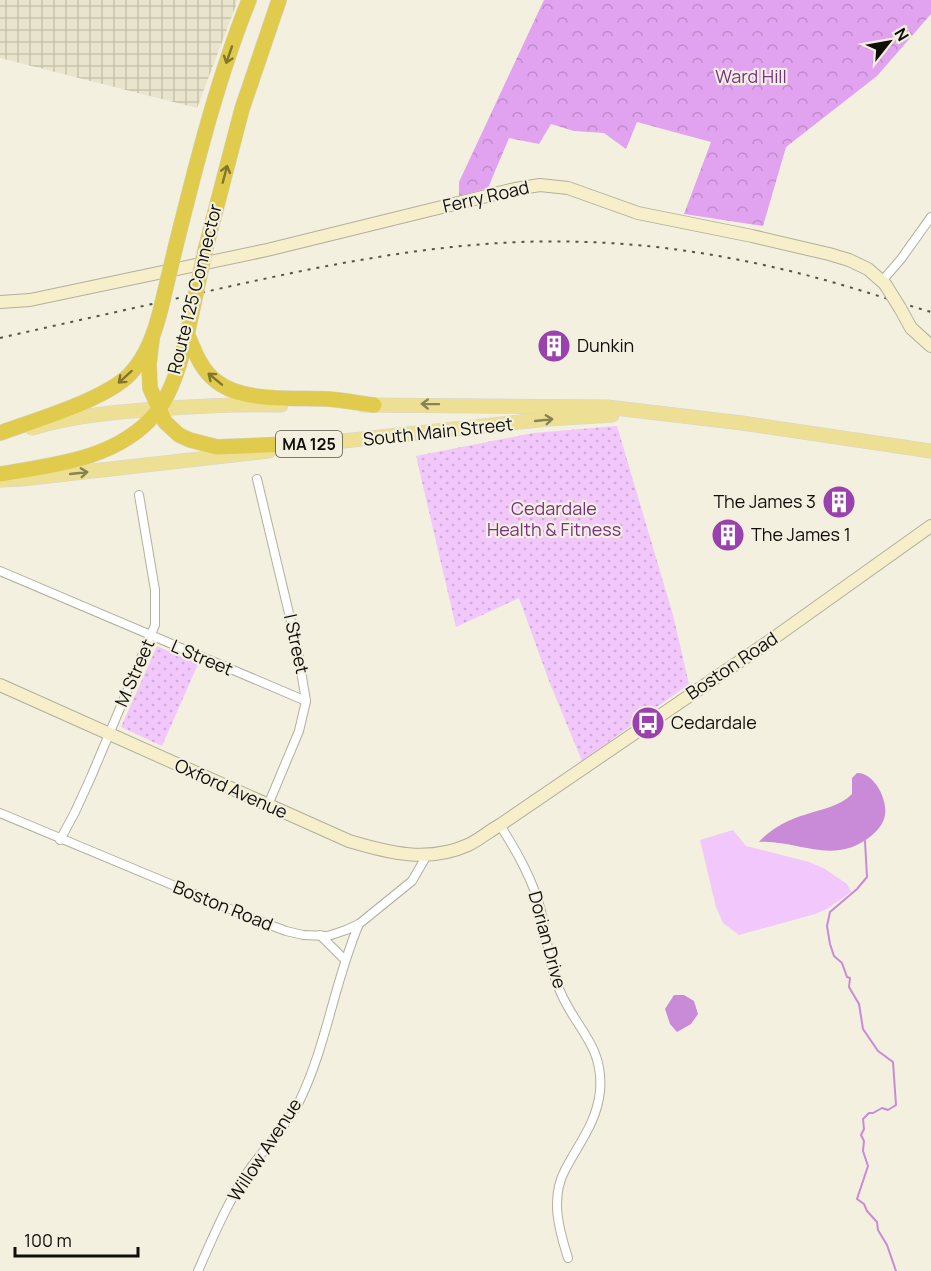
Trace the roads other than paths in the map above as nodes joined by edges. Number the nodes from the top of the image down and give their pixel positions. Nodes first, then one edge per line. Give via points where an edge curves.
1 (249, 0) edge
2 (279, 0) edge
3 (930, 220) edge
4 (884, 282) junction
5 (0, 303) edge
6 (187, 334) junction
7 (152, 339) junction
8 (931, 346) edge
9 (374, 405) junction
10 (158, 409) junction
11 (623, 410) junction
12 (0, 435) edge
13 (317, 443) junction
14 (931, 451) edge
15 (0, 474) edge
16 (256, 479) dead end
17 (0, 480) edge
18 (139, 495) dead end
19 (931, 526) edge
20 (0, 571) edge
21 (152, 636) junction
22 (0, 686) edge
23 (306, 701) junction
24 (108, 734) junction
25 (268, 805) junction
26 (0, 813) edge
27 (500, 825) junction
28 (60, 840) junction
29 (470, 844) joint
30 (427, 855) junction
31 (359, 924) junction
32 (320, 935) junction
33 (345, 960) junction
34 (568, 1258) dead end
35 (198, 1271) edge

1 -> 7 highway, Route 125 Connector, bridge via 202,142
6 -> 2 highway, Route 125 Connector, bridge via 242,110
3 - 4 street
4 - 5 street, Ferry Road via 868,269 829,254 638,213 568,188 540,185 267,250
4 - 8 street, Ferry Road, bridge via 911,328
9 -> 6 highway via 262,396 230,389 217,383 205,370
6 - 10 highway, Route 125 Connector
7 - 10 highway via 148,378
7 -> 12 highway, Route 125 Connector via 130,374 115,386
9 - 10 main road, South Main Street / MA 125 via 232,404
11 -> 9 main road, South Main Street / MA 125 via 589,406
10 - 12 main road, South Main Street / MA 125 via 83,416
10 - 13 highway via 179,435 207,446
10 - 15 highway, Route 125 Connector via 138,429 96,453
13 -> 11 main road, South Main Street / MA 125 via 618,415
11 - 14 main road, South Main Street / MA 125
17 -> 13 main road, South Main Street / MA 125
16 - 23 street, I Street
18 - 21 street, M Street via 155,591
19 - 27 street, Boston Road
20 - 21 street, L Street
21 - 23 street, L Street
21 - 24 street, M Street
22 - 24 street, Oxford Avenue
23 - 25 street, I Street via 299,731
24 - 25 street, Oxford Avenue
24 - 28 street, M Street
25 - 30 street, Oxford Avenue via 377,850
26 - 28 street, Boston Road
27 - 29 street, Boston Road
27 - 34 street, Dorian Drive via 533,888 560,993 598,1060 600,1089 595,1117 564,1171 558,1198 559,1229
28 - 32 street, Boston Road via 286,932
29 - 30 street, Oxford Avenue
30 - 31 street, Boston Road via 412,881
31 - 32 street, Boston Road via 328,936
31 - 33 street, Willow Avenue
32 - 33 street
33 - 35 street, Willow Avenue via 325,1035 298,1104 246,1175

